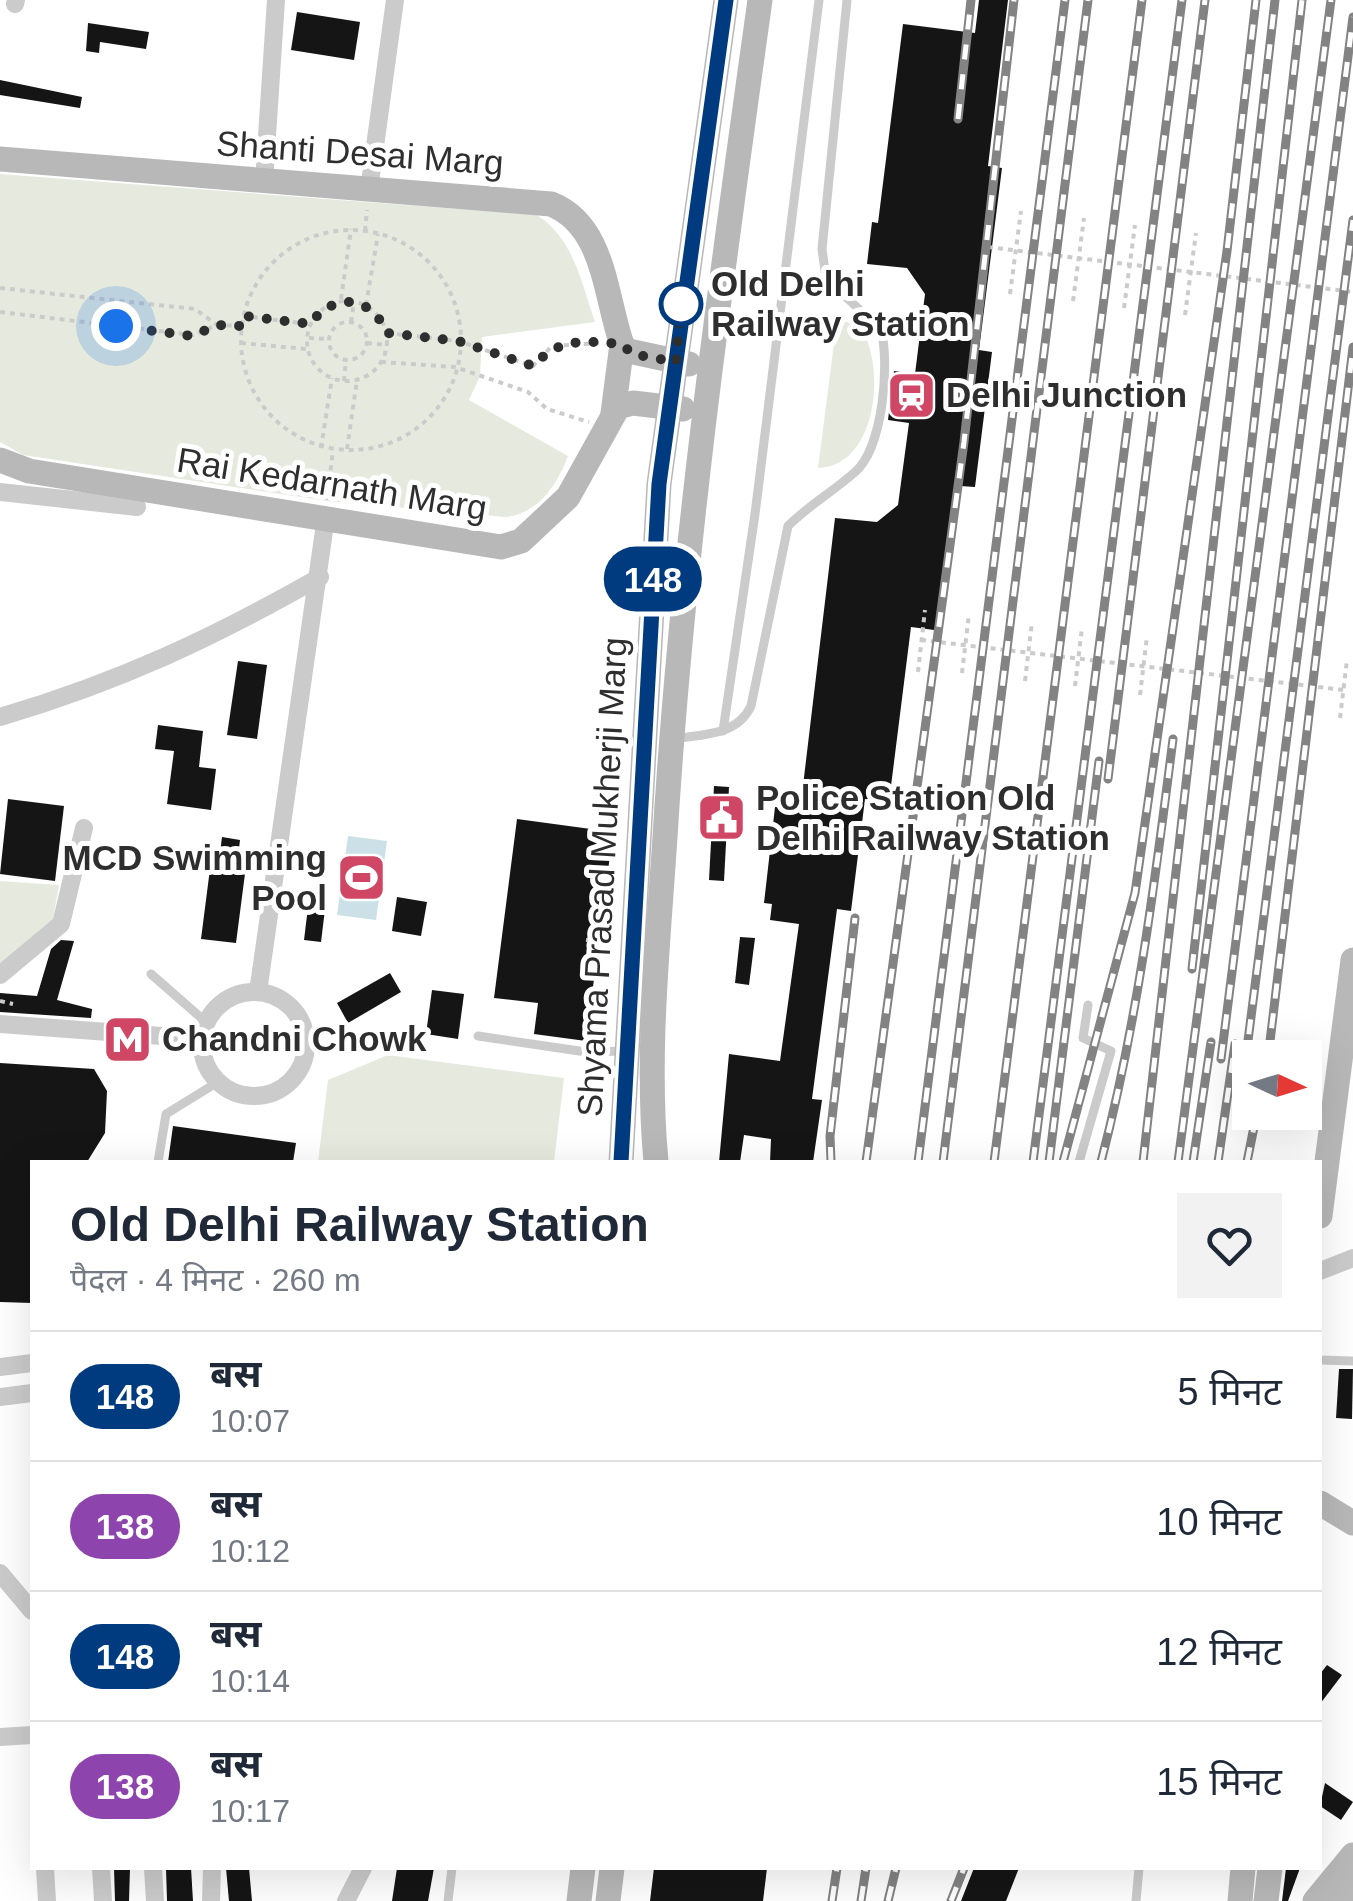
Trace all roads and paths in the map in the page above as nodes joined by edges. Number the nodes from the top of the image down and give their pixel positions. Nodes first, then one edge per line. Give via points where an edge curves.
1 (276, 0) edge
2 (395, 0) edge
3 (726, 0) edge
4 (760, 0) edge
5 (819, 0) edge
6 (847, 0) edge
7 (0, 159) edge
8 (264, 181) junction
9 (369, 190) junction
10 (1021, 211) dead end
11 (1084, 218) dead end
12 (1134, 225) dead end
13 (350, 229) junction
14 (1196, 233) dead end
15 (378, 234) junction
16 (988, 246) dead end
17 (1016, 250) junction
18 (1078, 258) junction
19 (1130, 264) junction
20 (1191, 272) junction
21 (0, 288) edge
22 (1353, 292) edge
23 (1010, 294) dead end
24 (341, 301) junction
25 (354, 301) junction
26 (1073, 301) dead end
27 (366, 306) junction
28 (1124, 308) dead end
29 (0, 312) edge
30 (244, 316) junction
31 (1185, 316) dead end
32 (350, 322) junction
33 (310, 324) junction
34 (218, 325) junction
35 (242, 326) junction
36 (387, 333) junction
37 (307, 338) junction
38 (329, 339) junction
39 (458, 341) junction
40 (241, 343) junction
41 (367, 343) junction
42 (387, 344) junction
43 (622, 344) junction
44 (308, 350) junction
45 (346, 360) junction
46 (381, 362) junction
47 (676, 362) junction
48 (455, 366) junction
49 (709, 367) junction
50 (332, 378) junction
51 (344, 380) junction
52 (357, 380) junction
53 (670, 408) junction
54 (703, 412) junction
55 (611, 419) junction
56 (321, 448) junction
57 (333, 450) junction
58 (347, 451) junction
59 (0, 460) edge
60 (0, 492) edge
61 (137, 507) dead end
62 (326, 517) junction
63 (320, 576) junction
64 (925, 610) dead end
65 (968, 614) dead end
66 (1032, 622) dead end
67 (1082, 628) dead end
68 (1147, 636) dead end
69 (921, 640) junction
70 (965, 645) junction
71 (1029, 653) junction
72 (1078, 659) junction
73 (1346, 660) dead end
74 (1144, 666) junction
75 (918, 672) dead end
76 (962, 673) dead end
77 (1026, 680) dead end
78 (1075, 686) dead end
79 (1344, 690) junction
80 (1140, 695) dead end
81 (0, 717) edge
82 (1340, 718) dead end
83 (723, 730) junction
84 (671, 740) junction
85 (84, 828) dead end
86 (586, 940) dead end
87 (634, 943) junction
88 (1353, 960) edge
89 (150, 974) dead end
90 (0, 976) edge
91 (258, 992) junction
92 (0, 1001) edge
93 (13, 1004) dead end
94 (1088, 1005) dead end
95 (0, 1024) edge
96 (205, 1031) junction
97 (478, 1036) dead end
98 (627, 1051) junction
99 (218, 1082) junction
100 (158, 1160) edge
101 (621, 1160) edge
102 (656, 1160) edge
103 (1080, 1160) edge
104 (1322, 1200) edge
105 (1353, 1258) edge
106 (1322, 1270) edge
107 (1322, 1360) edge
108 (1353, 1361) edge
109 (30, 1363) edge
110 (0, 1367) edge
111 (30, 1393) edge
112 (0, 1397) edge
113 (1322, 1504) edge
114 (1353, 1523) edge
115 (0, 1573) edge
116 (30, 1608) edge
117 (30, 1735) edge
118 (0, 1737) edge
119 (1353, 1855) edge
120 (45, 1870) edge
121 (100, 1870) edge
122 (154, 1870) edge
123 (212, 1870) edge
124 (362, 1870) edge
125 (452, 1870) edge
126 (584, 1870) edge
127 (612, 1870) edge
128 (1139, 1870) edge
129 (1244, 1870) edge
130 (1270, 1870) edge
131 (1353, 1886) edge
132 (46, 1901) edge
133 (103, 1901) edge
134 (155, 1901) edge
135 (212, 1901) edge
136 (346, 1901) edge
137 (448, 1901) edge
138 (579, 1901) edge
139 (608, 1901) edge
140 (1136, 1901) edge
141 (1240, 1901) edge
142 (1266, 1901) edge
143 (1315, 1901) edge
144 (1342, 1901) edge

1 - 8 street
2 - 9 street
3 - 47 main road, Shyama Prasad Mukherji Marg
4 - 49 main road, Shyama Prasad Mukherji Marg
5 - 83 lane
6 - 83 lane via 822,249 826,278 881,330 886,373 868,456 788,526 751,706 744,722
7 - 8 main road, Shanti Desai Marg
8 - 9 main road, Shanti Desai Marg
9 - 43 main road, Shanti Desai Marg via 562,208 578,222 600,265
10 - 17 path
11 - 18 path
12 - 19 path
13 - 15 path
13 - 24 path
13 - 30 path via 310,238 276,260
14 - 20 path
15 - 27 path
15 - 39 path via 414,249 441,274
16 - 17 path
17 - 18 path
17 - 23 path
18 - 19 path
18 - 26 path
19 - 20 path
19 - 28 path
20 - 22 path
20 - 31 path
21 - 34 path via 195,309
24 - 25 path
24 - 33 path
25 - 27 path
25 - 32 path
27 - 36 path
29 - 34 path via 192,336
30 - 33 path
30 - 35 path
32 - 38 path via 337,325
32 - 41 path via 362,328
33 - 37 path
34 - 35 path
35 - 40 path
36 - 39 path
36 - 42 path
37 - 38 path
37 - 44 path
38 - 45 path via 334,354
39 - 43 path via 533,366 552,346
39 - 48 path
40 - 44 path
40 - 56 path via 269,410
41 - 42 path
41 - 45 path via 359,357
42 - 46 path
43 - 47 main road via 632,354
43 - 55 main road, Shanti Desai Marg
44 - 50 path
45 - 51 path
46 - 48 path
46 - 52 path
47 - 49 main road
47 - 53 main road, Shyama Prasad Mukherji Marg
48 - 55 path via 528,392 547,408
48 - 58 path via 444,404 430,420 390,444
49 - 54 main road, Shyama Prasad Mukherji Marg
50 - 51 path
50 - 56 path
51 - 52 path
52 - 58 path
53 - 54 main road
53 - 55 main road via 629,403
53 - 87 main road, Shyama Prasad Mukherji Marg via 657,521
54 - 84 main road, Shyama Prasad Mukherji Marg
55 - 62 main road, Rai Kedarnath Marg via 568,497 512,545 489,548
56 - 57 path
57 - 58 path
57 - 62 path
59 - 62 main road, Rai Kedarnath Marg via 29,471
60 - 61 street
62 - 63 street
63 - 81 street via 129,675
63 - 91 street
64 - 69 path
65 - 70 path
66 - 71 path
67 - 72 path
68 - 74 path
69 - 70 path
69 - 75 path
70 - 71 path
70 - 76 path
71 - 72 path
71 - 77 path
72 - 74 path
72 - 78 path
73 - 79 path
74 - 79 path
74 - 80 path
79 - 82 path
83 - 84 lane
84 - 102 main road, Shyama Prasad Mukherji Marg via 650,1091
85 - 90 street via 61,924
86 - 87 path
87 - 98 main road, Shyama Prasad Mukherji Marg
88 - 104 main road
89 - 96 lane
91 - 96 street via 228,1000
91 - 99 street via 276,997 301,1022 306,1039 297,1074 268,1094 250,1096
92 - 93 path
94 - 103 lane via 1083,1038 1111,1051
95 - 96 street
96 - 99 street via 203,1055
97 - 98 lane via 586,1052
98 - 101 main road, Shyama Prasad Mukherji Marg
99 - 100 lane via 166,1114
105 - 106 street
107 - 108 lane
109 - 110 street
111 - 112 street
113 - 114 main road
115 - 116 street
117 - 118 street
119 - 143 main road
120 - 132 street
121 - 133 street
122 - 134 street
123 - 135 street
124 - 136 street
125 - 137 lane
126 - 138 main road
127 - 139 main road
128 - 140 lane
129 - 141 main road
130 - 142 main road
131 - 144 main road

